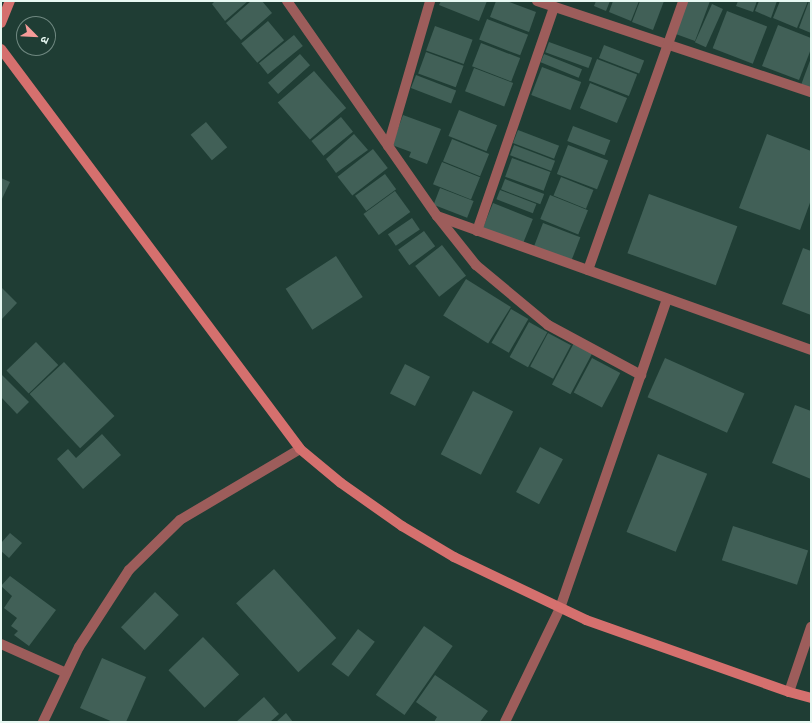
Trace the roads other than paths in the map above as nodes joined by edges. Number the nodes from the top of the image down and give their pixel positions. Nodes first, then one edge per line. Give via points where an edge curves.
1 (10, 1) edge
2 (287, 1) edge
3 (430, 1) edge
4 (537, 1) edge
5 (683, 1) edge
6 (554, 7) junction
7 (1, 22) edge
8 (668, 43) junction
9 (1, 49) edge
10 (811, 92) edge
11 (388, 146) junction
12 (437, 216) junction
13 (477, 231) junction
14 (588, 270) junction
15 (667, 299) junction
16 (811, 350) edge
17 (641, 375) junction
18 (300, 449) junction
19 (560, 608) junction
20 (811, 628) edge
21 (1, 644) edge
22 (66, 673) junction
23 (788, 692) junction
24 (811, 698) edge
25 (43, 722) edge
26 (505, 722) edge

1 - 7 street
2 - 11 street
3 - 11 street
4 - 6 street
5 - 8 street
6 - 8 street
6 - 13 street
8 - 10 street
8 - 14 street
9 - 18 street
11 - 12 street
12 - 13 street
12 - 17 street via 476,265 548,325
13 - 14 street
14 - 15 street
15 - 16 street
15 - 17 street
17 - 19 street
18 - 19 street via 340,483 408,530 454,557
18 - 22 street via 180,520 129,570 78,647
19 - 23 street via 586,620
19 - 26 street
20 - 23 street
21 - 22 street
22 - 25 street
23 - 24 street

